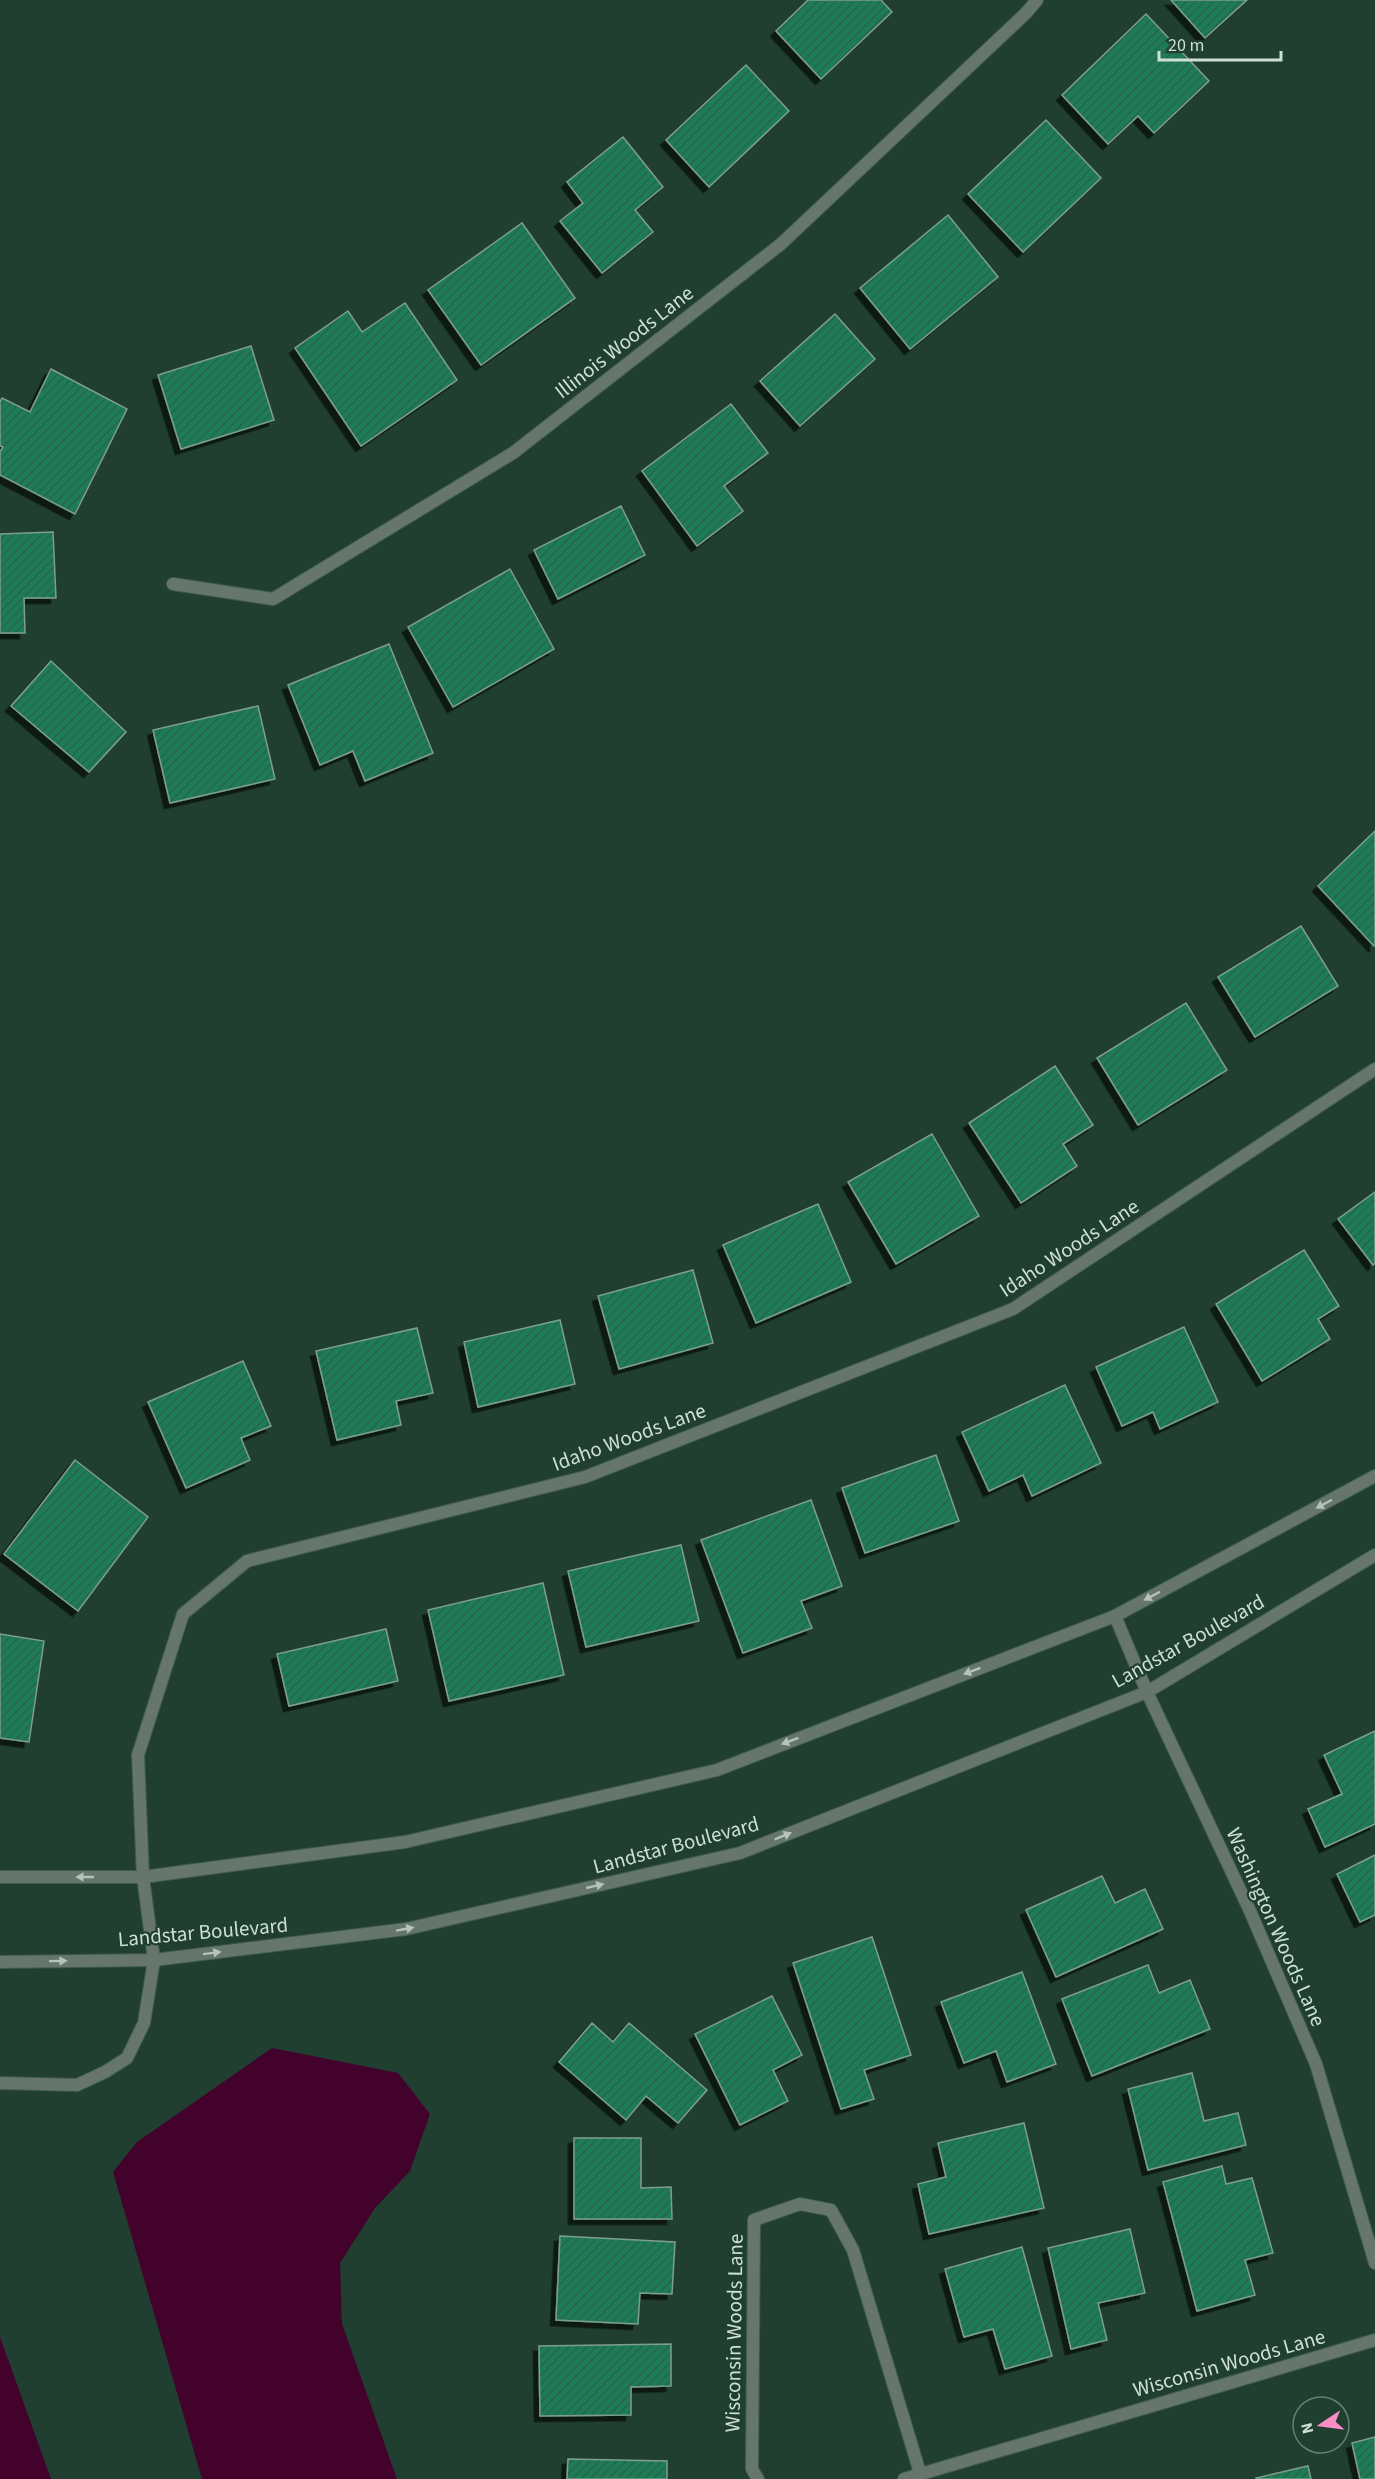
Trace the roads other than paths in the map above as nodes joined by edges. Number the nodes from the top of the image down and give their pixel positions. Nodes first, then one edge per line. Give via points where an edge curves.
1 (1037, 0) edge
2 (173, 584) dead end
3 (1375, 1069) edge
4 (1375, 1476) edge
5 (1375, 1555) edge
6 (1115, 1616) junction
7 (1147, 1692) junction
8 (0, 1877) edge
9 (143, 1877) junction
10 (153, 1960) junction
11 (0, 1962) edge
12 (0, 2083) edge
13 (1375, 2263) edge
14 (1375, 2340) edge
15 (920, 2473) junction
16 (758, 2479) edge
17 (904, 2479) edge

1 - 2 street, Illinois Woods Lane via 781,244 513,453 273,598
3 - 9 street, Idaho Woods Lane via 1014,1310 585,1477 248,1561 183,1614 138,1755
4 -> 6 street
5 - 7 street, Landstar Boulevard
6 - 7 street, Washington Woods Lane
6 -> 9 street via 717,1770 405,1842
10 -> 7 street, Landstar Boulevard via 405,1929 740,1853
7 - 13 street, Washington Woods Lane via 1250,1911 1316,2064
9 -> 8 street
9 - 10 street, Idaho Woods Lane
11 -> 10 street, Landstar Boulevard
10 - 12 street, Idaho Woods Lane via 144,2023 127,2058 77,2085
14 - 15 street, Wisconsin Woods Lane
15 - 16 street, Wisconsin Woods Lane via 853,2250 831,2210 800,2204 754,2220 752,2469
15 - 17 street, Wisconsin Woods Lane

